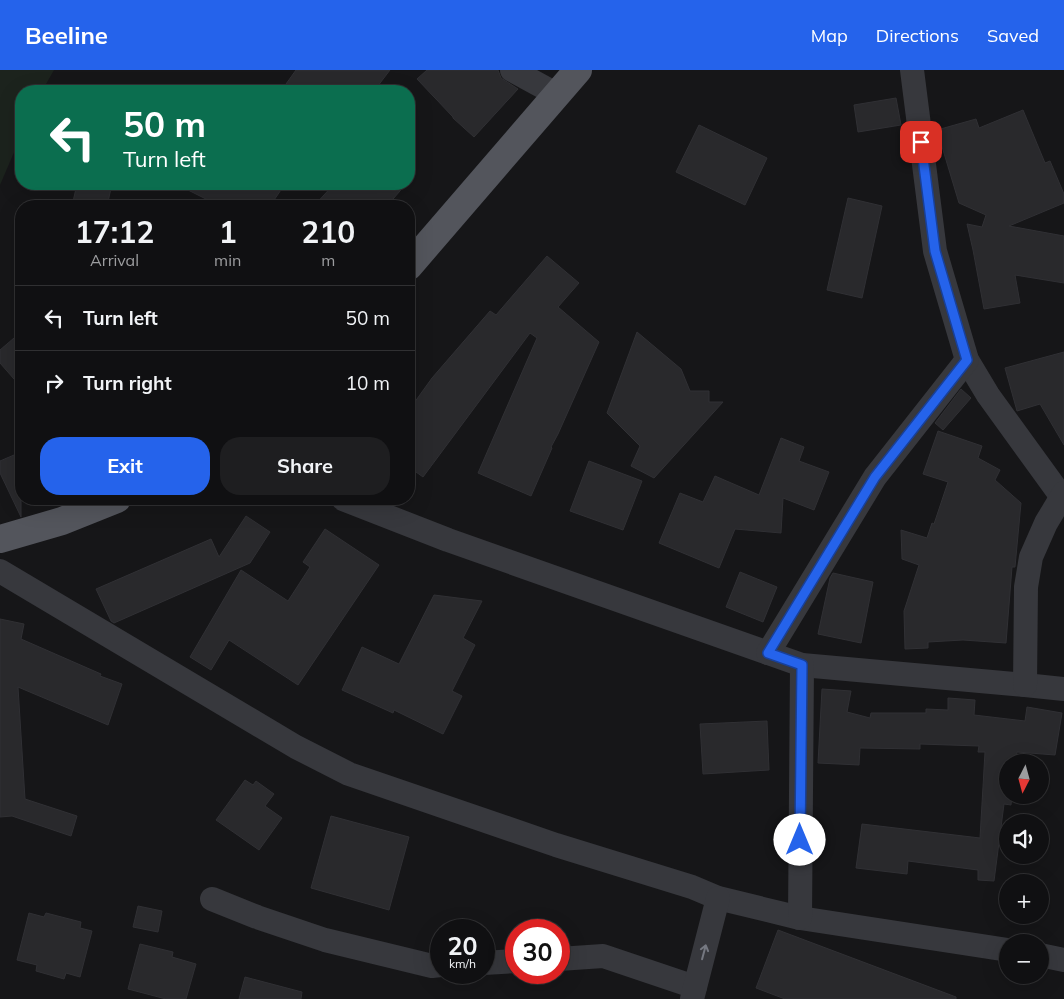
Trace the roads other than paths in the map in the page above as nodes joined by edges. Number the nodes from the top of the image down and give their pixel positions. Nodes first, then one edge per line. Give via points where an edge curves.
1 (512, 70) edge
2 (578, 70) edge
3 (912, 70) edge
4 (556, 94) junction
5 (415, 259) edge
6 (967, 360) junction
7 (1063, 496) edge
8 (102, 505) edge
9 (358, 505) edge
10 (0, 539) edge
11 (0, 571) edge
12 (768, 653) junction
13 (802, 665) junction
14 (1025, 684) junction
15 (1064, 690) edge
16 (718, 898) junction
17 (212, 899) dead end
18 (800, 918) junction
19 (999, 949) edge
20 (1049, 957) edge
21 (570, 958) edge
22 (1064, 960) edge
23 (430, 966) edge
24 (693, 993) edge

1 - 4 street
2 - 4 main road
3 - 6 street via 935,251
4 - 5 main road
6 - 7 street via 988,395
6 - 12 street via 875,477
7 - 14 street via 1046,523 1031,557 1026,587
8 - 10 main road via 62,521
9 - 12 street
11 - 16 street via 296,747 349,774
12 - 13 street
13 - 14 street
13 - 18 street
14 - 15 street
16 - 18 street
24 -> 16 street
17 - 23 street via 326,940
18 - 19 street
20 - 22 street
21 - 24 street via 603,956

